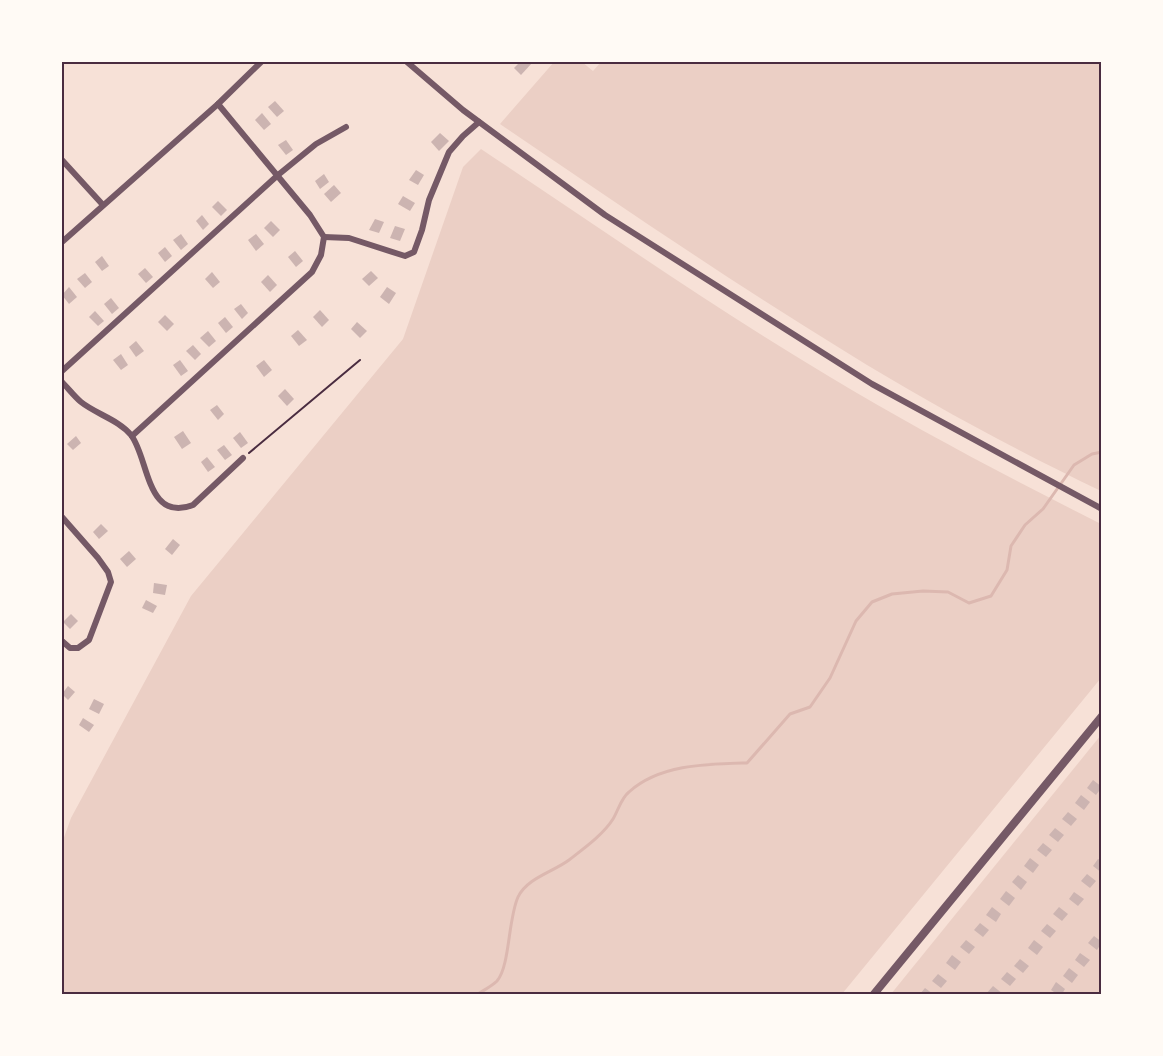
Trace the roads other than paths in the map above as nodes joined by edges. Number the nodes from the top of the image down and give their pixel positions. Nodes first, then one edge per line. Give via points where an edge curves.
1 (261, 62) edge
2 (407, 62) edge
3 (218, 104) junction
4 (479, 122) junction
5 (346, 127) dead end
6 (62, 160) edge
7 (278, 175) junction
8 (103, 206) junction
9 (324, 237) junction
10 (62, 242) edge
11 (62, 371) edge
12 (62, 382) edge
13 (132, 436) junction
14 (243, 458) road end
15 (1101, 509) edge
16 (62, 517) edge
17 (62, 641) edge
18 (1101, 716) edge
19 (874, 994) edge

1 - 3 street
2 - 4 street
3 - 7 street
3 - 8 street
4 - 9 street via 449,152 429,200 414,252 405,256 349,238
4 - 15 street via 605,215 872,384
5 - 7 street via 316,144
6 - 8 street
7 - 9 street
7 - 11 street
8 - 10 street
9 - 13 street via 312,272
12 - 13 street via 81,402
13 - 14 street via 154,491 164,504 183,509 193,506
16 - 17 street via 98,558 111,582 89,640 78,648 70,648
18 - 19 street

